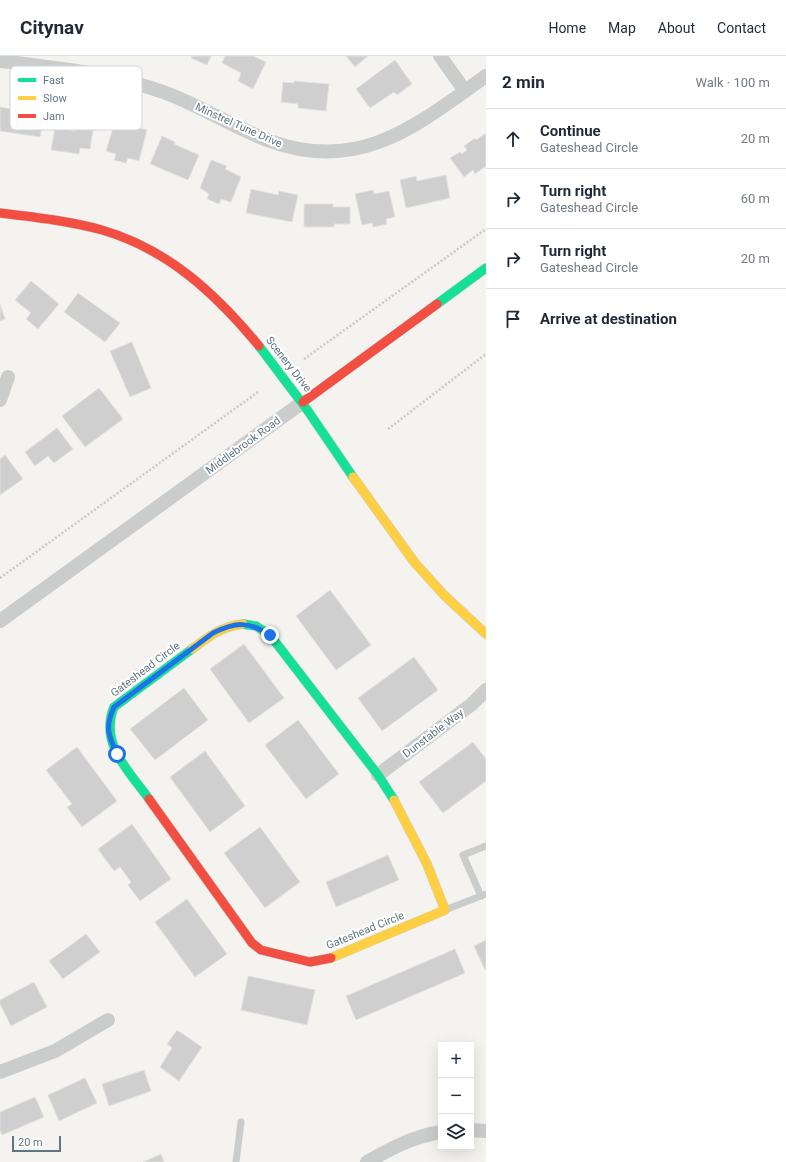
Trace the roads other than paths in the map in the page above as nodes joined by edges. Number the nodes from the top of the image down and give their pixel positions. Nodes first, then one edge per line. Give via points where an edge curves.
1 (440, 56) edge
2 (0, 61) edge
3 (38, 66) edge
4 (486, 76) edge
5 (142, 85) edge
6 (465, 90) junction
7 (0, 213) edge
8 (486, 268) edge
9 (8, 376) dead end
10 (0, 400) edge
11 (303, 402) junction
12 (0, 621) edge
13 (486, 634) edge
14 (486, 690) edge
15 (378, 775) junction
16 (486, 846) edge
17 (484, 895) edge
18 (445, 910) junction
19 (108, 1020) dead end
20 (0, 1072) edge
21 (241, 1122) dead end
22 (474, 1130) edge
23 (486, 1131) edge
24 (438, 1132) edge
25 (236, 1162) edge
26 (367, 1162) edge

1 - 6 street
2 - 3 street, Minstrel Tune Drive
4 - 6 street, Minstrel Tune Drive
5 - 6 street, Minstrel Tune Drive via 190,103 268,141 323,152 348,150 380,142 404,132
7 - 11 street, Scenery Drive via 72,222 134,241 178,265 244,325
8 - 11 street, Middlebrook Road
9 - 10 street
11 - 12 street, Middlebrook Road
11 - 13 street, Scenery Drive via 407,553 456,607
14 - 15 street, Dunstable Way via 472,704
15 - 18 street, Gateshead Circle via 395,800 412,833
15 - 18 street, Gateshead Circle via 270,635 256,626 230,625 213,633 114,707 108,721 109,737 117,754 252,943 261,950 310,962 330,958
16 - 17 lane via 463,855
17 - 18 lane
19 - 20 street via 55,1050
21 - 25 lane
22 - 23 street
24 - 26 street via 394,1148

